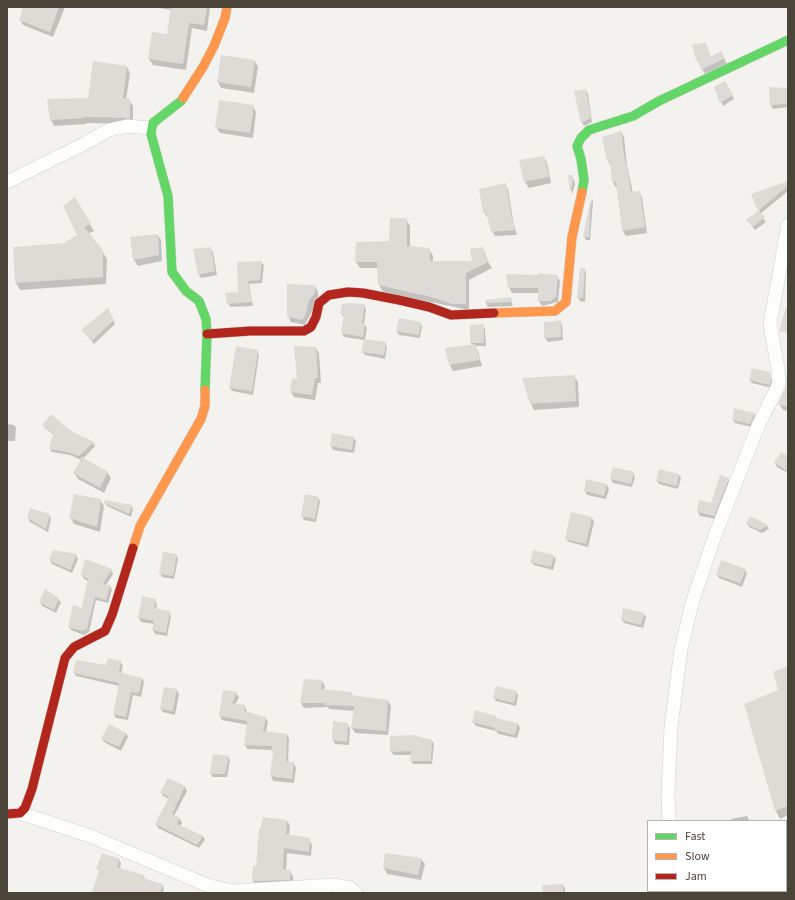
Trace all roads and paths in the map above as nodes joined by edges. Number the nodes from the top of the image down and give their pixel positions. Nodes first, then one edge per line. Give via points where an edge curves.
1 (227, 7) edge
2 (788, 40) edge
3 (151, 128) junction
4 (7, 182) edge
5 (788, 225) edge
6 (207, 334) junction
7 (20, 813) junction
8 (7, 814) edge
9 (670, 820) edge
10 (356, 893) edge

1 - 3 street via 214,46 203,67 181,101 154,122
2 - 6 street via 659,101 633,116 590,130 581,138 577,146 584,180 572,237 566,302 555,311 451,314 398,300 348,292 329,295 319,303 311,327 304,331 250,330
3 - 4 street via 127,126 109,130
3 - 6 street via 151,140 168,196 172,272 186,291 199,301 206,319
5 - 9 street via 770,324 779,384 758,426 714,538 692,603 681,650 671,726 668,794
6 - 7 street via 205,406 201,419 140,526 105,631 74,647 65,658 32,789 25,808
7 - 8 street
7 - 10 street via 90,836 207,885 231,891 334,885 350,888

